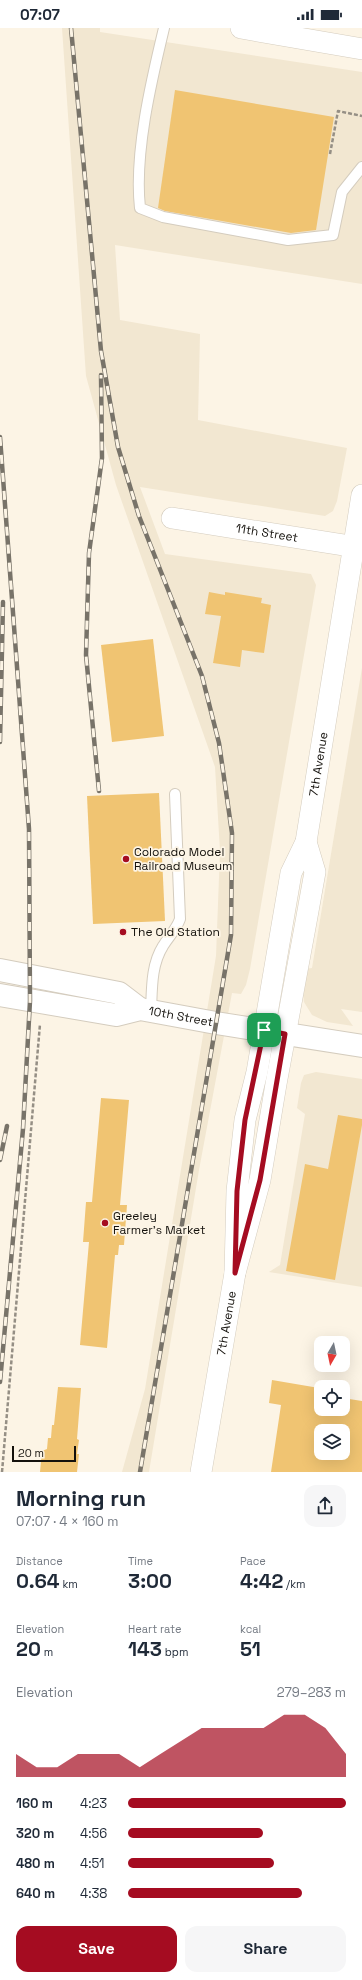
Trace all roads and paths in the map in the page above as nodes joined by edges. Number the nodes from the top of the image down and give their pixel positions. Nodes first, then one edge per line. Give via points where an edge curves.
1 (164, 28) edge
2 (240, 28) edge
3 (362, 48) edge
4 (362, 116) edge
5 (330, 154) dead end
6 (362, 167) edge
7 (362, 495) edge
8 (172, 518) dead end
9 (358, 548) edge
10 (175, 794) dead end
11 (306, 842) junction
12 (0, 970) edge
13 (0, 995) edge
14 (145, 1010) junction
15 (40, 1024) dead end
16 (264, 1030) junction
17 (285, 1034) junction
18 (362, 1046) edge
19 (235, 1273) junction
20 (2, 1472) edge
21 (200, 1472) edge

1 - 6 lane via 152,78 143,138 138,188 140,208 163,218 288,240 333,235 342,192
2 - 3 street
4 - 5 path via 338,111
7 - 9 street, 7th Avenue
8 - 9 street, 11th Street
9 - 11 street, 7th Avenue
10 - 14 lane via 180,920 176,931 163,946 154,967
11 - 16 street, 7th Avenue via 291,873
11 - 17 street, 7th Avenue via 315,872
12 - 14 street via 119,993
13 - 14 street, 10th Street via 116,1015
14 - 16 street, 10th Street
15 - 20 path
16 - 17 street, 10th Street
16 - 19 street, 7th Avenue via 245,1120 237,1191
17 - 18 street, 10th Street
17 - 19 street, 7th Avenue via 260,1180
19 - 21 street, 7th Avenue

